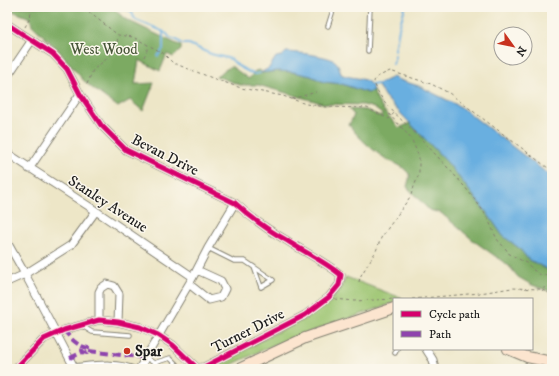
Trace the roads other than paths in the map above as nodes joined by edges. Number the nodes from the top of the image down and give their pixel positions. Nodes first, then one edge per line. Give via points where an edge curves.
1 (334, 7) edge
2 (370, 7) edge
3 (7, 24) edge
4 (328, 26) dead end
5 (32, 40) junction
6 (368, 51) dead end
7 (7, 77) edge
8 (80, 94) junction
9 (7, 153) edge
10 (29, 169) junction
11 (235, 203) junction
12 (96, 211) junction
13 (7, 242) edge
14 (208, 248) junction
15 (254, 267) junction
16 (197, 270) junction
17 (25, 274) junction
18 (342, 275) joint
19 (194, 277) junction
20 (7, 282) edge
21 (189, 284) junction
22 (393, 308) edge
23 (99, 320) junction
24 (118, 322) junction
25 (81, 325) junction
26 (57, 333) junction
27 (130, 335) dead end
28 (158, 335) junction
29 (396, 350) edge
30 (427, 350) edge
31 (510, 350) edge
32 (395, 353) dead end
33 (146, 358) dead end
34 (552, 362) edge
35 (75, 368) edge
36 (14, 369) edge
37 (136, 369) edge
38 (139, 369) edge
39 (181, 369) edge
40 (239, 369) edge
41 (435, 369) edge

1 - 4 lane
2 - 6 lane
3 - 5 street, Bevan Drive
5 - 7 street
5 - 8 street, Bevan Drive via 67,69
8 - 10 street
8 - 11 street, Bevan Drive via 101,125 126,150
9 - 10 street, Stanley Avenue
10 - 12 street, Stanley Avenue
11 - 14 street
11 - 18 street, Bevan Drive via 284,240 331,266
12 - 17 street via 71,245
12 - 19 street, Stanley Avenue
13 - 17 street
14 - 15 lane via 234,261 245,261
14 - 16 street
15 - 15 lane via 267,276 273,280 261,287
16 - 19 street
16 - 21 street via 221,281 224,289 221,297 209,300
17 - 20 street
17 - 26 street
18 - 28 street, Turner Drive via 339,285 329,297 305,315 204,367 197,368 173,345
19 - 21 street
21 - 28 street
22 - 40 street via 305,338
23 - 24 street, Turner Drive
23 - 24 street via 99,292 107,284 114,286 120,294
23 - 25 street
24 - 28 street, Turner Drive via 140,327
25 - 26 street
25 - 27 lane via 92,332
26 - 35 street
26 - 36 street via 44,339
28 - 38 street
29 - 32 lane
30 - 41 street
31 - 34 street via 527,357
33 - 39 lane via 154,363 170,358
35 - 37 lane via 100,363 126,365

